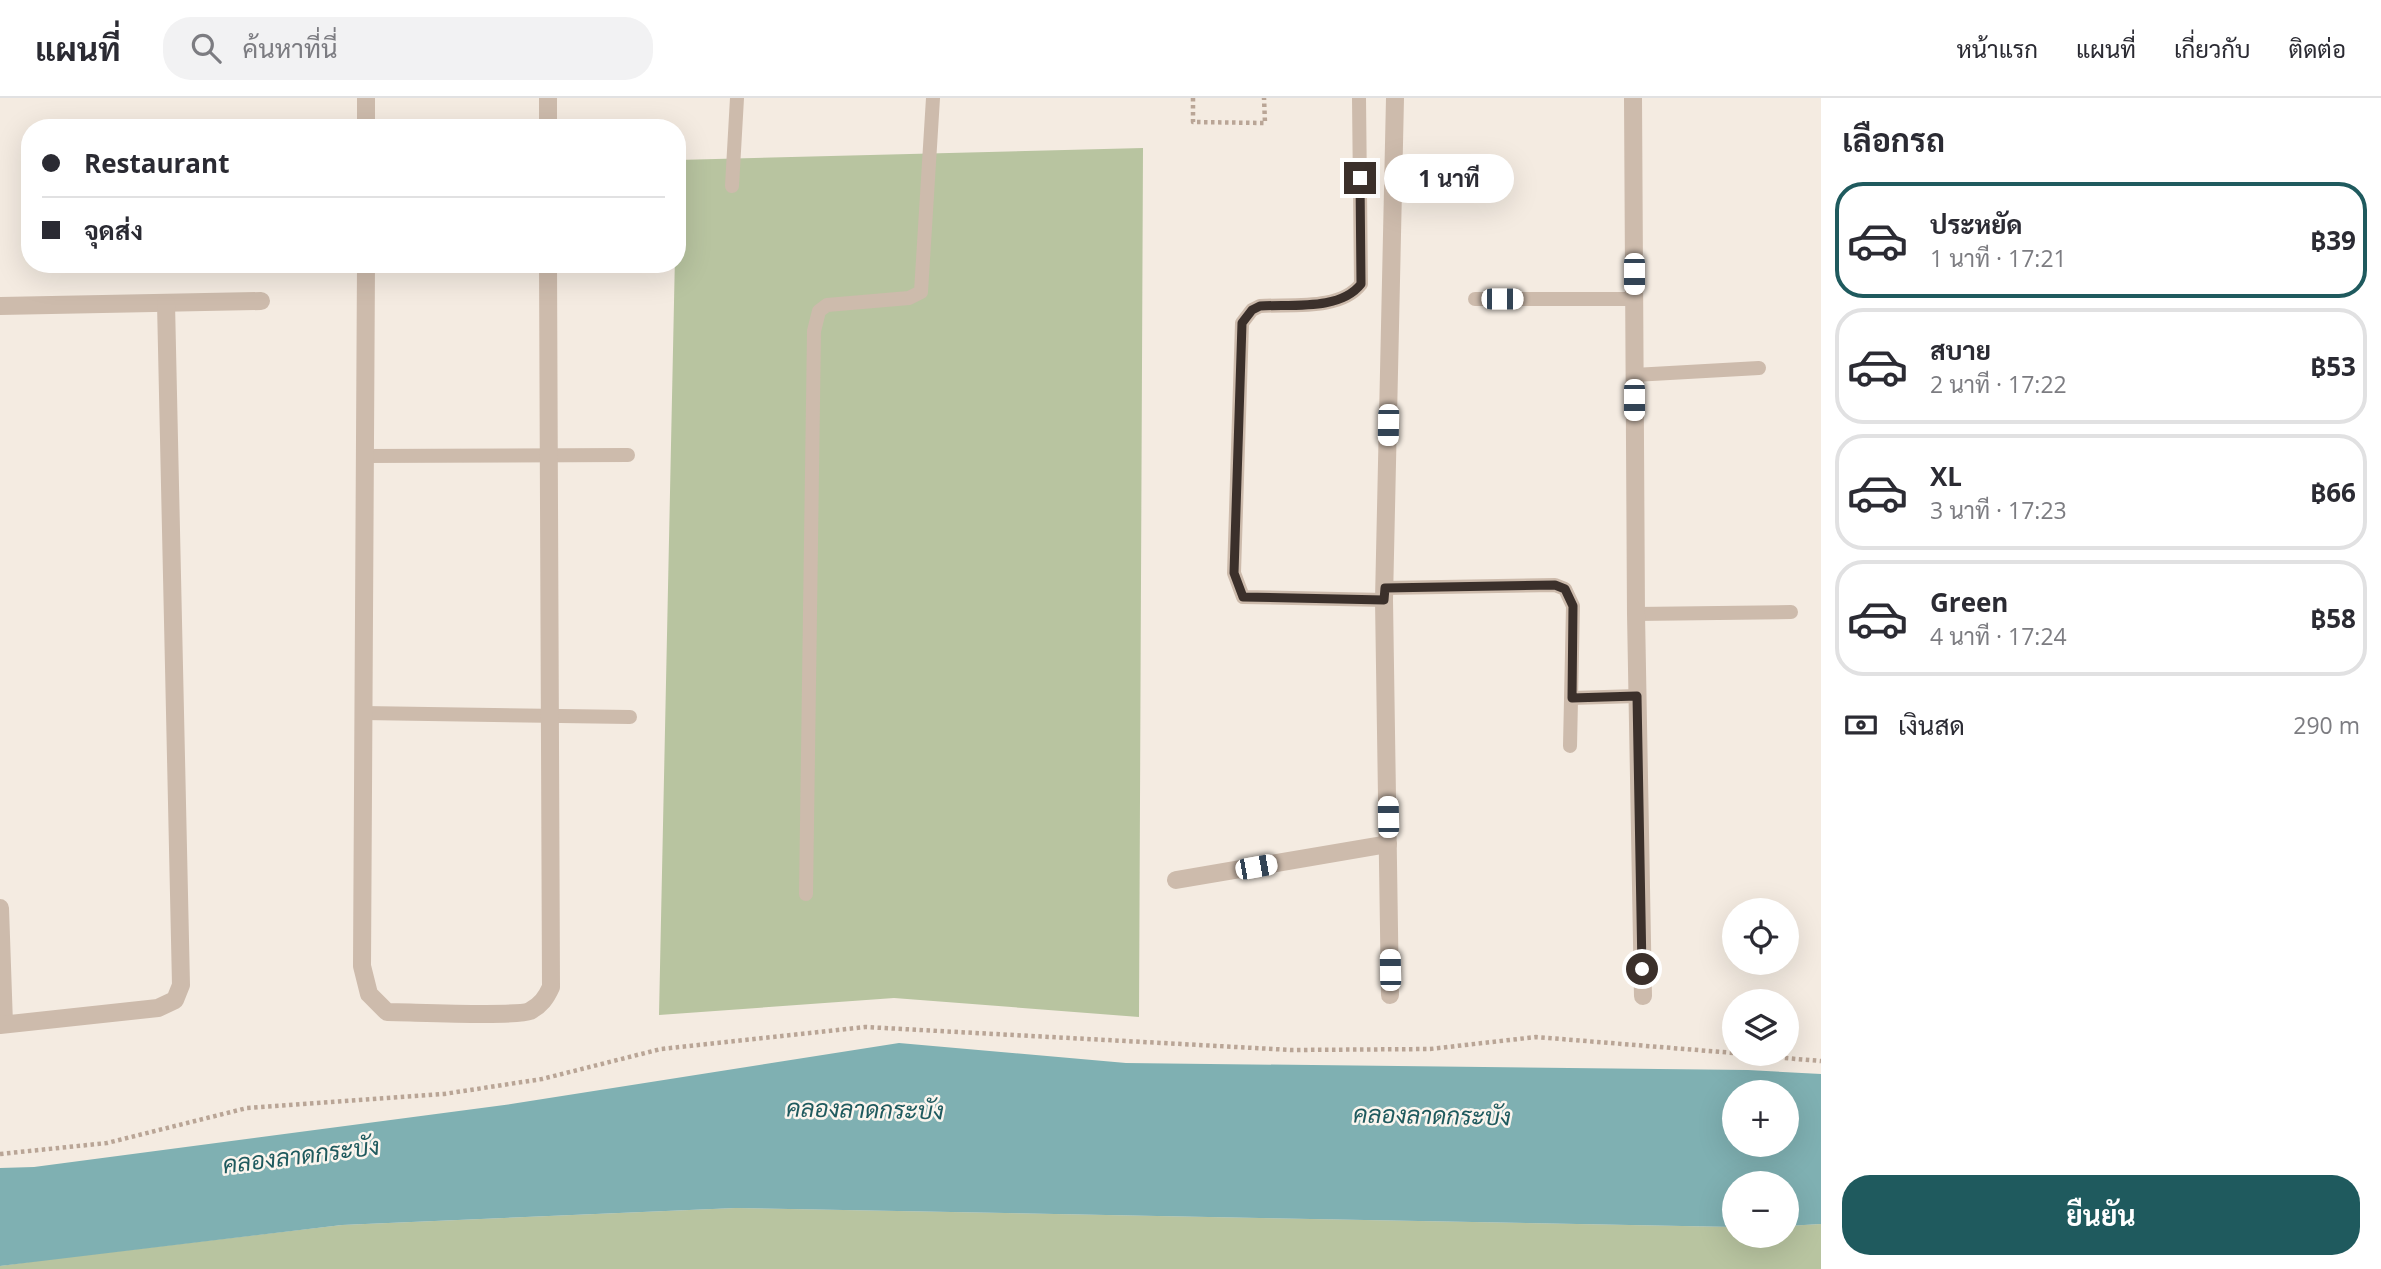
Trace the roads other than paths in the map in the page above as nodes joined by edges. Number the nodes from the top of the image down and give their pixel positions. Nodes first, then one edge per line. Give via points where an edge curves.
1 (366, 98) edge
2 (548, 98) edge
3 (737, 98) edge
4 (933, 98) edge
5 (1359, 98) edge
6 (1395, 98) edge
7 (1633, 98) edge
8 (366, 119) edge
9 (548, 119) edge
10 (732, 186) dead end
11 (366, 273) edge
12 (548, 273) edge
13 (1475, 299) dead end
14 (1634, 299) junction
15 (261, 301) dead end
16 (166, 303) junction
17 (0, 306) edge
18 (1759, 368) dead end
19 (1634, 375) junction
20 (549, 455) junction
21 (628, 455) dead end
22 (365, 456) junction
23 (1385, 594) junction
24 (1791, 612) dead end
25 (1636, 614) junction
26 (1637, 696) junction
27 (1572, 698) junction
28 (363, 713) junction
29 (550, 716) junction
30 (630, 717) dead end
31 (1570, 746) dead end
32 (1388, 844) junction
33 (1176, 880) dead end
34 (806, 894) dead end
35 (0, 908) edge
36 (1390, 995) dead end
37 (1643, 996) dead end
38 (2, 1025) edge

1 - 8 street
2 - 9 street
3 - 10 lane
4 - 34 lane via 921,292 909,298 827,305 819,311 814,331
5 - 23 lane via 1361,284 1339,301 1260,306 1242,323 1234,573 1243,597
6 - 23 street
7 - 14 street
11 - 22 street
12 - 20 street
13 - 14 lane
14 - 19 street
15 - 16 street
16 - 17 street
16 - 38 street via 181,985 175,1000 158,1008
18 - 19 lane
19 - 25 street
20 - 21 lane
20 - 22 lane
20 - 29 street
22 - 28 street
23 - 27 lane via 1555,585 1565,589 1573,606
23 - 32 street
24 - 25 lane
25 - 26 street
26 - 27 lane
26 - 37 street
27 - 31 lane
28 - 29 lane
28 - 29 street via 362,966 369,994 387,1012 527,1012 543,1002 551,987
29 - 30 lane
32 - 33 street
32 - 36 street
35 - 38 street

